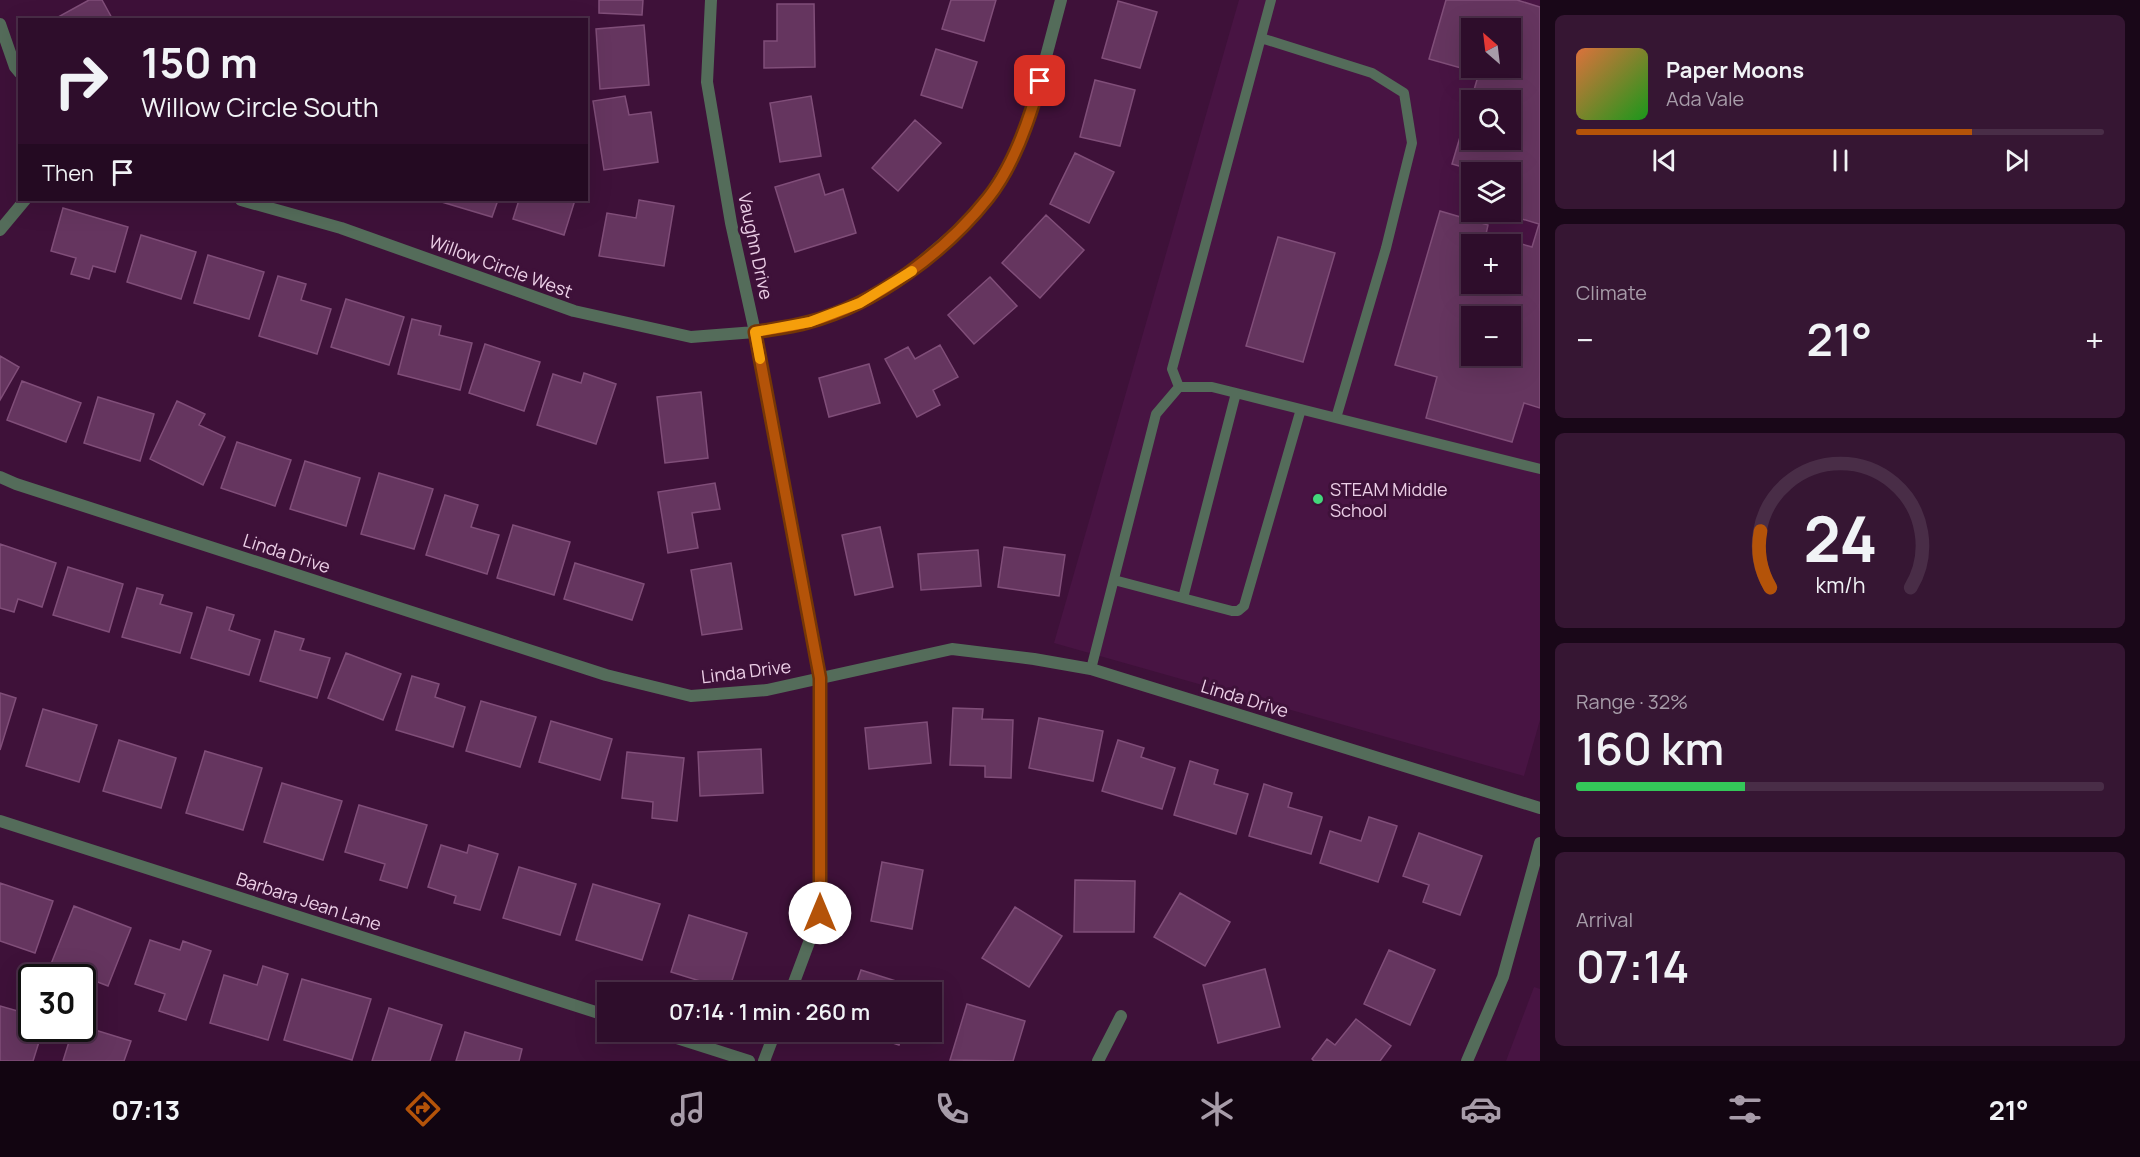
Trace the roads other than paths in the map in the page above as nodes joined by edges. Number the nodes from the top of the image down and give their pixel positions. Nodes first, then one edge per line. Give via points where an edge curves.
1 (711, 0) edge
2 (1061, 0) edge
3 (1271, 0) edge
4 (0, 24) edge
5 (1261, 38) junction
6 (18, 71) edge
7 (24, 201) edge
8 (245, 201) edge
9 (0, 230) edge
10 (755, 332) junction
11 (1179, 387) junction
12 (1236, 393) junction
13 (1301, 409) junction
14 (1336, 418) junction
15 (1540, 469) edge
16 (0, 477) edge
17 (1114, 580) junction
18 (1183, 598) junction
19 (1091, 669) junction
20 (820, 678) junction
21 (1540, 808) edge
22 (0, 821) edge
23 (1540, 843) edge
24 (794, 982) edge
25 (597, 1012) edge
26 (1121, 1016) dead end
27 (689, 1042) edge
28 (771, 1042) edge
29 (749, 1061) edge
30 (764, 1061) edge
31 (1098, 1061) edge
32 (1467, 1061) edge

1 - 10 street, Vaughn Drive via 707,82 731,223
2 - 10 street, Willow Circle West via 1017,150 976,212 906,275 860,303 810,322
3 - 5 lane
4 - 6 street
5 - 11 lane via 1172,369
5 - 14 lane via 1372,73 1404,93 1412,143
7 - 9 street
8 - 10 street, Willow Circle West via 341,228 574,311 692,337
10 - 20 street, Vaughn Drive
11 - 12 lane via 1212,387
11 - 17 lane via 1156,414
12 - 13 lane
12 - 18 lane
13 - 14 lane
13 - 18 lane via 1244,606 1232,611
14 - 15 lane
16 - 20 street, Linda Drive via 606,675 680,694 767,690
17 - 18 lane
17 - 19 lane
19 - 20 street, Linda Drive via 951,649
19 - 21 street, Linda Drive
20 - 24 street, Vaughn Drive via 820,913
22 - 25 street, Barbara Jean Lane
23 - 32 street via 1503,977
26 - 31 street
27 - 29 street
28 - 30 street

